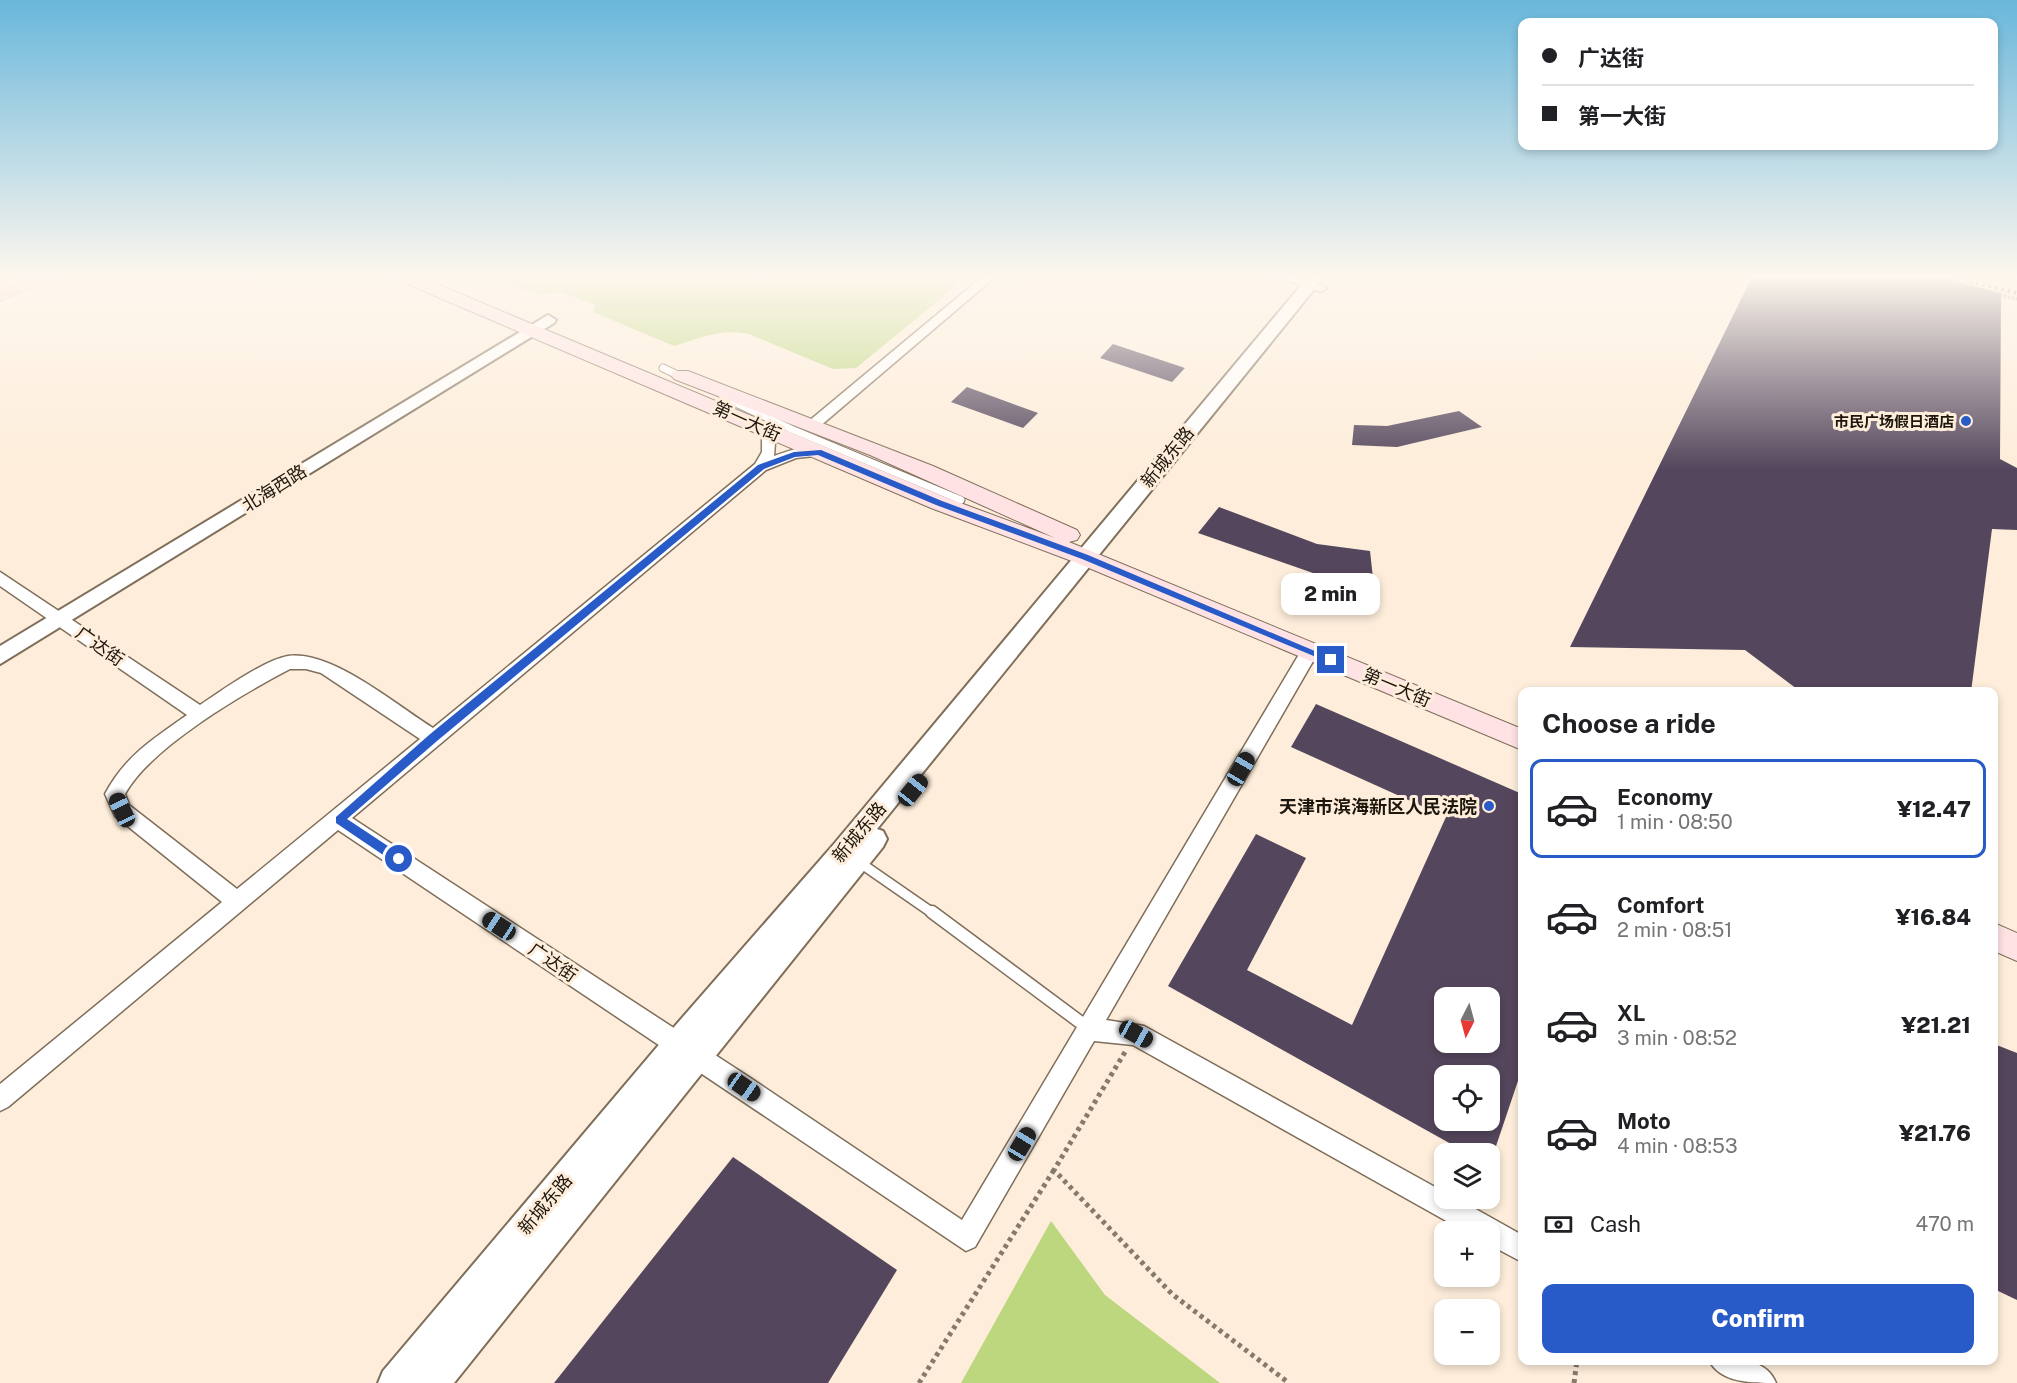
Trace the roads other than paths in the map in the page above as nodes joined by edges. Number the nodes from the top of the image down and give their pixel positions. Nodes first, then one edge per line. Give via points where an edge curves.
1 (513, 342) edge
2 (576, 342) edge
3 (587, 342) edge
4 (912, 342) edge
5 (1270, 342) edge
6 (663, 368) junction
7 (814, 424) junction
8 (769, 431) junction
9 (818, 452) junction
10 (761, 467) junction
11 (961, 500) dead end
12 (1096, 554) junction
13 (0, 578) edge
14 (61, 619) junction
15 (1310, 651) junction
16 (0, 657) edge
17 (199, 714) junction
18 (1518, 723) edge
19 (433, 738) junction
20 (1518, 738) edge
21 (339, 820) junction
22 (850, 856) junction
23 (238, 902) junction
24 (1998, 922) edge
25 (2017, 929) edge
26 (1998, 939) edge
27 (2017, 947) edge
28 (1090, 1030) junction
29 (687, 1051) junction
30 (0, 1099) edge
31 (1518, 1247) edge
32 (1731, 1365) edge
33 (395, 1383) edge
34 (432, 1383) edge
35 (1762, 1383) edge

1 - 14 street, 北海西路
2 - 8 main road, 第一大街
3 - 6 main road, 第一大街
4 - 7 street
5 - 12 street, 新城东路
6 - 7 main road, 第一大街
6 - 11 lane via 770,419
7 - 12 main road, 第一大街 via 974,490
8 - 9 main road, 第一大街
8 - 10 street via 769,452
9 - 10 street via 794,454
9 - 12 main road, 第一大街 via 939,503
10 - 19 street
12 - 15 main road, 第一大街
12 - 18 main road, 第一大街
12 - 22 street, 新城东路
13 - 14 street, 广达街
14 - 16 street, 北海西路
14 - 17 street, 广达街
15 - 20 main road, 第一大街
15 - 28 street
17 - 19 street via 287,663 306,662 327,668
17 - 23 street via 140,760 115,794 122,810
19 - 21 street
21 - 23 street
21 - 29 street, 广达街
22 - 28 lane via 898,887
22 - 29 street, 新城东路
23 - 30 street
24 - 25 main road
26 - 27 main road
28 - 29 street, 广达街 via 966,1238
28 - 31 street via 1136,1034
29 - 33 street, 新城东路
29 - 34 street, 新城东路
32 - 35 street

